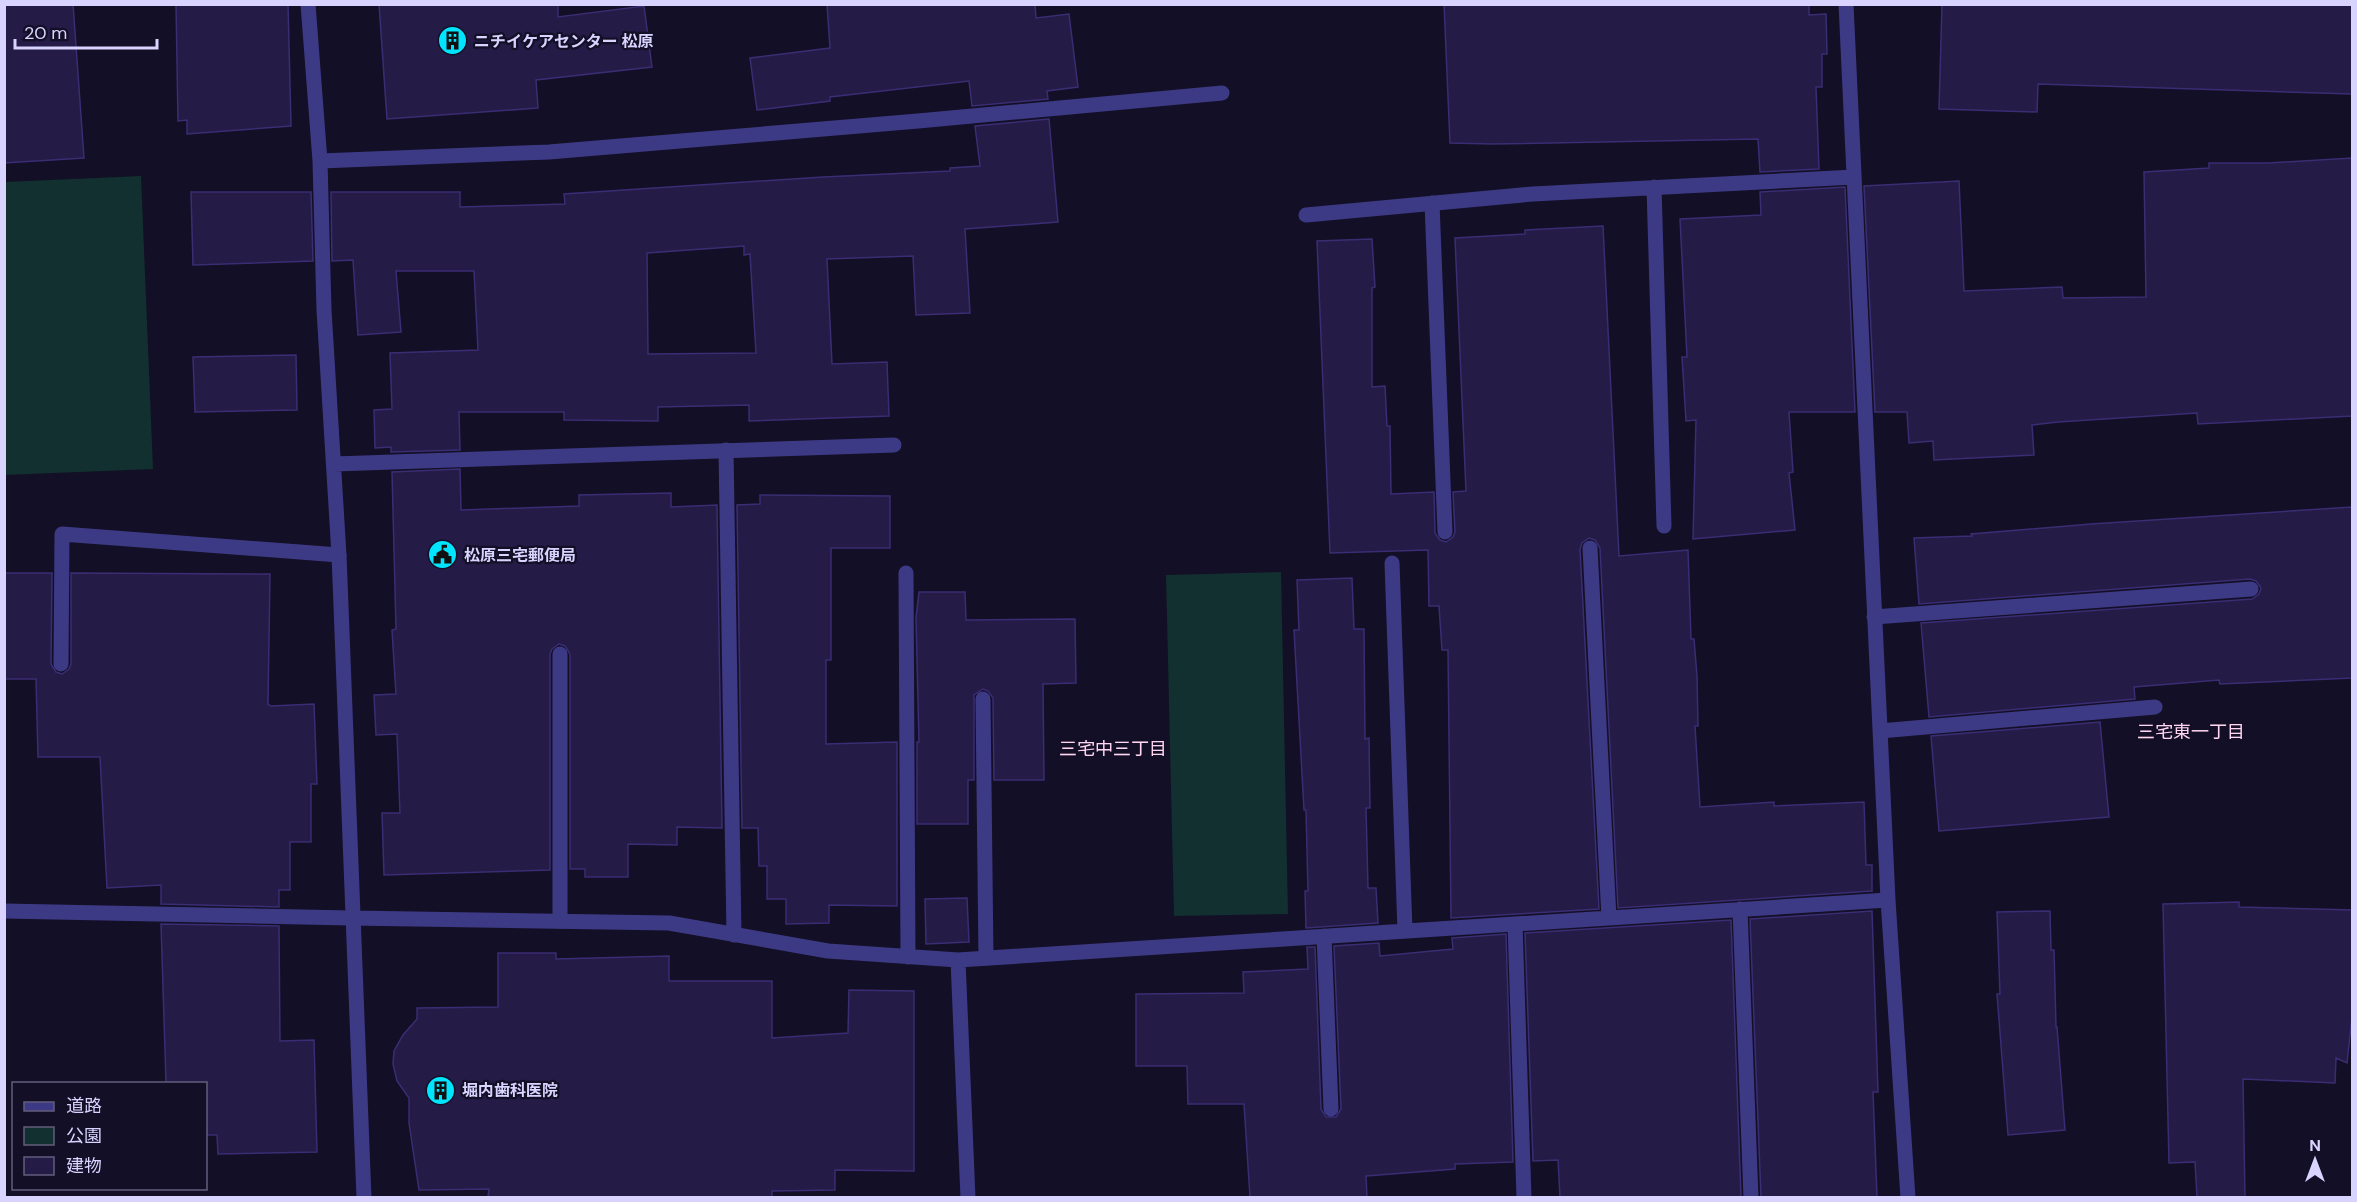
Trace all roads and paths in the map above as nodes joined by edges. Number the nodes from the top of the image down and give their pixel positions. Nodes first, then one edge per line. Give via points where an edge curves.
1 (308, 4) edge
2 (1846, 4) edge
3 (1222, 93) dead end
4 (320, 161) junction
5 (1854, 177) junction
6 (1654, 187) junction
7 (1432, 203) junction
8 (1306, 215) dead end
9 (894, 445) dead end
10 (726, 450) junction
11 (334, 464) junction
12 (1664, 526) dead end
13 (1445, 532) dead end
14 (1590, 548) dead end
15 (339, 555) junction
16 (1392, 563) dead end
17 (906, 573) dead end
18 (2250, 589) dead end
19 (1874, 617) junction
20 (560, 654) dead end
21 (61, 664) dead end
22 (983, 699) dead end
23 (2155, 707) dead end
24 (1880, 731) junction
25 (1888, 900) junction
26 (1740, 909) junction
27 (4, 911) edge
28 (351, 918) junction
29 (1609, 918) junction
30 (560, 921) junction
31 (1515, 924) junction
32 (1405, 931) junction
33 (734, 934) junction
34 (1324, 936) junction
35 (908, 957) junction
36 (986, 958) junction
37 (958, 960) junction
38 (1331, 1109) dead end
39 (364, 1197) edge
40 (968, 1197) edge
41 (1524, 1197) edge
42 (1751, 1197) edge
43 (1908, 1197) edge

1 - 4 street
2 - 5 street
3 - 4 street via 549,152
4 - 11 street
5 - 6 street
5 - 19 street
6 - 7 street
6 - 12 street
7 - 8 street
7 - 13 street
9 - 10 street
10 - 11 street
10 - 33 street
11 - 15 street
14 - 29 street
15 - 21 street via 62,534
15 - 28 street
16 - 32 street
17 - 35 street
18 - 19 street
19 - 24 street
20 - 30 street
22 - 36 street
23 - 24 street
24 - 25 street
25 - 26 street
25 - 43 street
26 - 29 street
26 - 42 street
27 - 28 street
28 - 30 street
28 - 39 street
29 - 31 street
30 - 33 street via 669,923
31 - 32 street
31 - 41 street
32 - 34 street
33 - 35 street via 828,951
34 - 36 street
34 - 38 street
35 - 37 street
36 - 37 street
37 - 40 street

